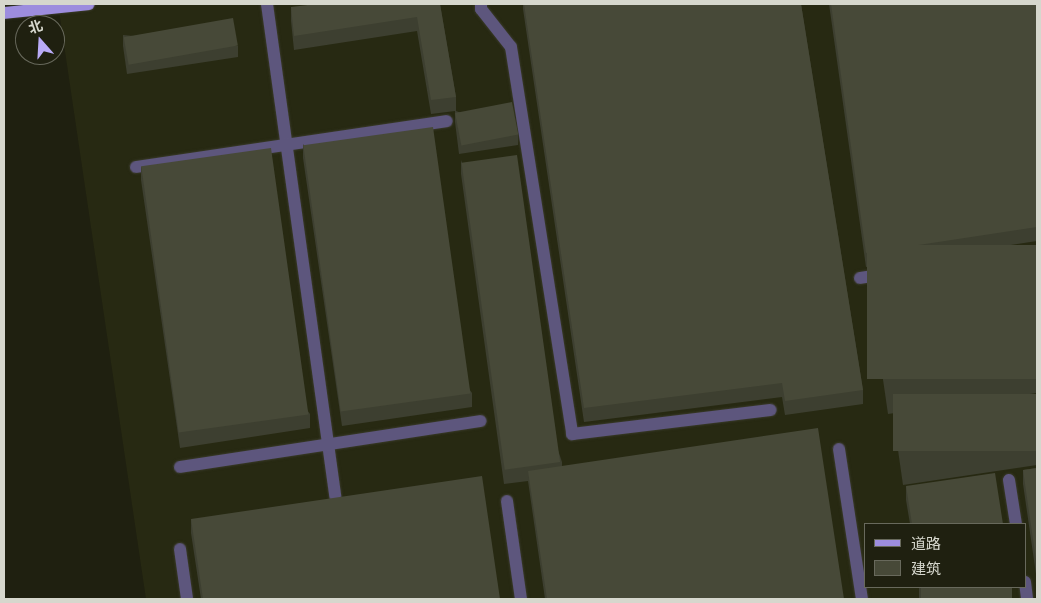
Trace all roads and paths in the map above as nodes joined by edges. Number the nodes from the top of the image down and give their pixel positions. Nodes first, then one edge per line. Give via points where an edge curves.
1 (89, 4) edge
2 (267, 4) edge
3 (481, 4) edge
4 (4, 13) edge
5 (447, 122) dead end
6 (287, 145) junction
7 (136, 167) dead end
8 (900, 272) edge
9 (860, 278) dead end
10 (770, 410) dead end
11 (481, 422) dead end
12 (328, 445) junction
13 (839, 449) dead end
14 (180, 467) dead end
15 (1010, 480) dead end
16 (335, 496) edge
17 (507, 501) dead end
18 (1016, 523) edge
19 (180, 549) dead end
20 (187, 599) edge
21 (521, 599) edge
22 (862, 599) edge

1 - 4 main road
2 - 6 lane
3 - 10 lane via 481,9 511,47 572,434
5 - 6 lane
6 - 7 lane
6 - 12 lane
8 - 9 lane
11 - 12 lane
12 - 14 lane
12 - 16 lane
13 - 22 lane
15 - 18 lane
17 - 21 lane
19 - 20 lane

